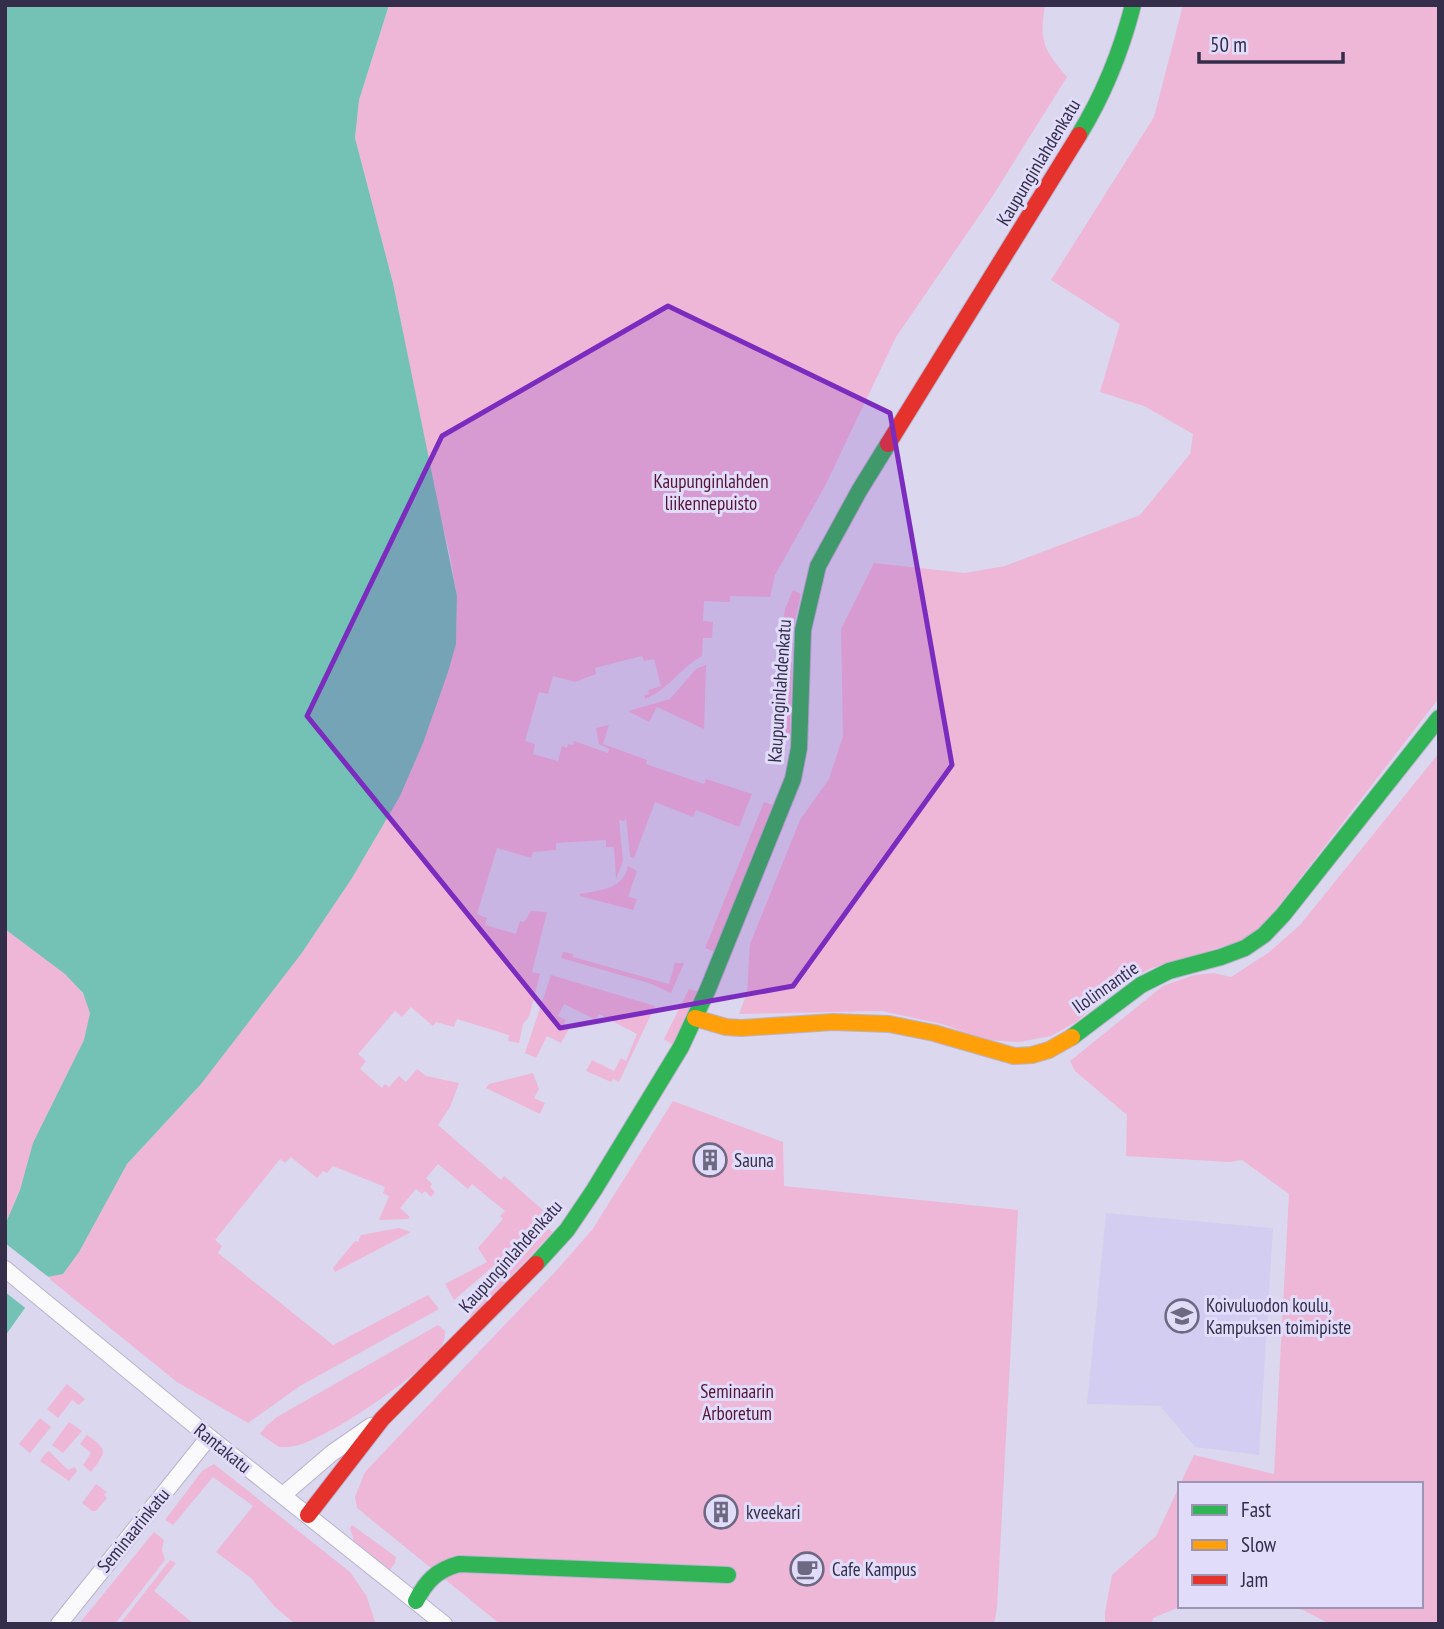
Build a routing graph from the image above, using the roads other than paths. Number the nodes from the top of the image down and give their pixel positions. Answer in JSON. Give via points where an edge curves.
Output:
{"nodes":[{"id":1,"x":1133,"y":5,"type":"edge"},
{"id":2,"x":1439,"y":718,"type":"edge"},
{"id":3,"x":695,"y":1018,"type":"junction"},
{"id":4,"x":5,"y":1269,"type":"edge"},
{"id":5,"x":382,"y":1419,"type":"junction"},
{"id":6,"x":209,"y":1437,"type":"junction"},
{"id":7,"x":283,"y":1495,"type":"junction"},
{"id":8,"x":308,"y":1515,"type":"junction"},
{"id":9,"x":728,"y":1575,"type":"dead end"},
{"id":10,"x":416,"y":1601,"type":"junction"},
{"id":11,"x":59,"y":1624,"type":"edge"},
{"id":12,"x":444,"y":1624,"type":"edge"}],
"edges":[{"from":1,"to":3,"type":"street","name":"Kaupunginlahdenkatu","via":[[1110,81],[1094,110],[859,491],[818,566],[803,630],[799,748],[793,779]]},
{"from":2,"to":3,"type":"street","name":"Ilolinnantie","via":[[1283,915],[1256,941],[1140,984],[1045,1052],[1010,1057],[922,1029],[887,1024],[842,1021],[740,1028]]},
{"from":3,"to":5,"type":"street","name":"Kaupunginlahdenkatu","via":[[567,1230]]},
{"from":4,"to":6,"type":"street","name":"Rantakatu"},
{"from":5,"to":7,"type":"street","name":"Kaupunginlahdenkatu"},
{"from":5,"to":8,"type":"street","name":"Kaupunginlahdenkatu"},
{"from":6,"to":7,"type":"street","name":"Rantakatu"},
{"from":6,"to":11,"type":"street","name":"Seminaarinkatu"},
{"from":7,"to":8,"type":"street","name":"Rantakatu"},
{"from":8,"to":10,"type":"street","name":"Rantakatu"},
{"from":9,"to":10,"type":"street","via":[[458,1564],[430,1576]]},
{"from":10,"to":12,"type":"street","name":"Rantakatu"}]}
